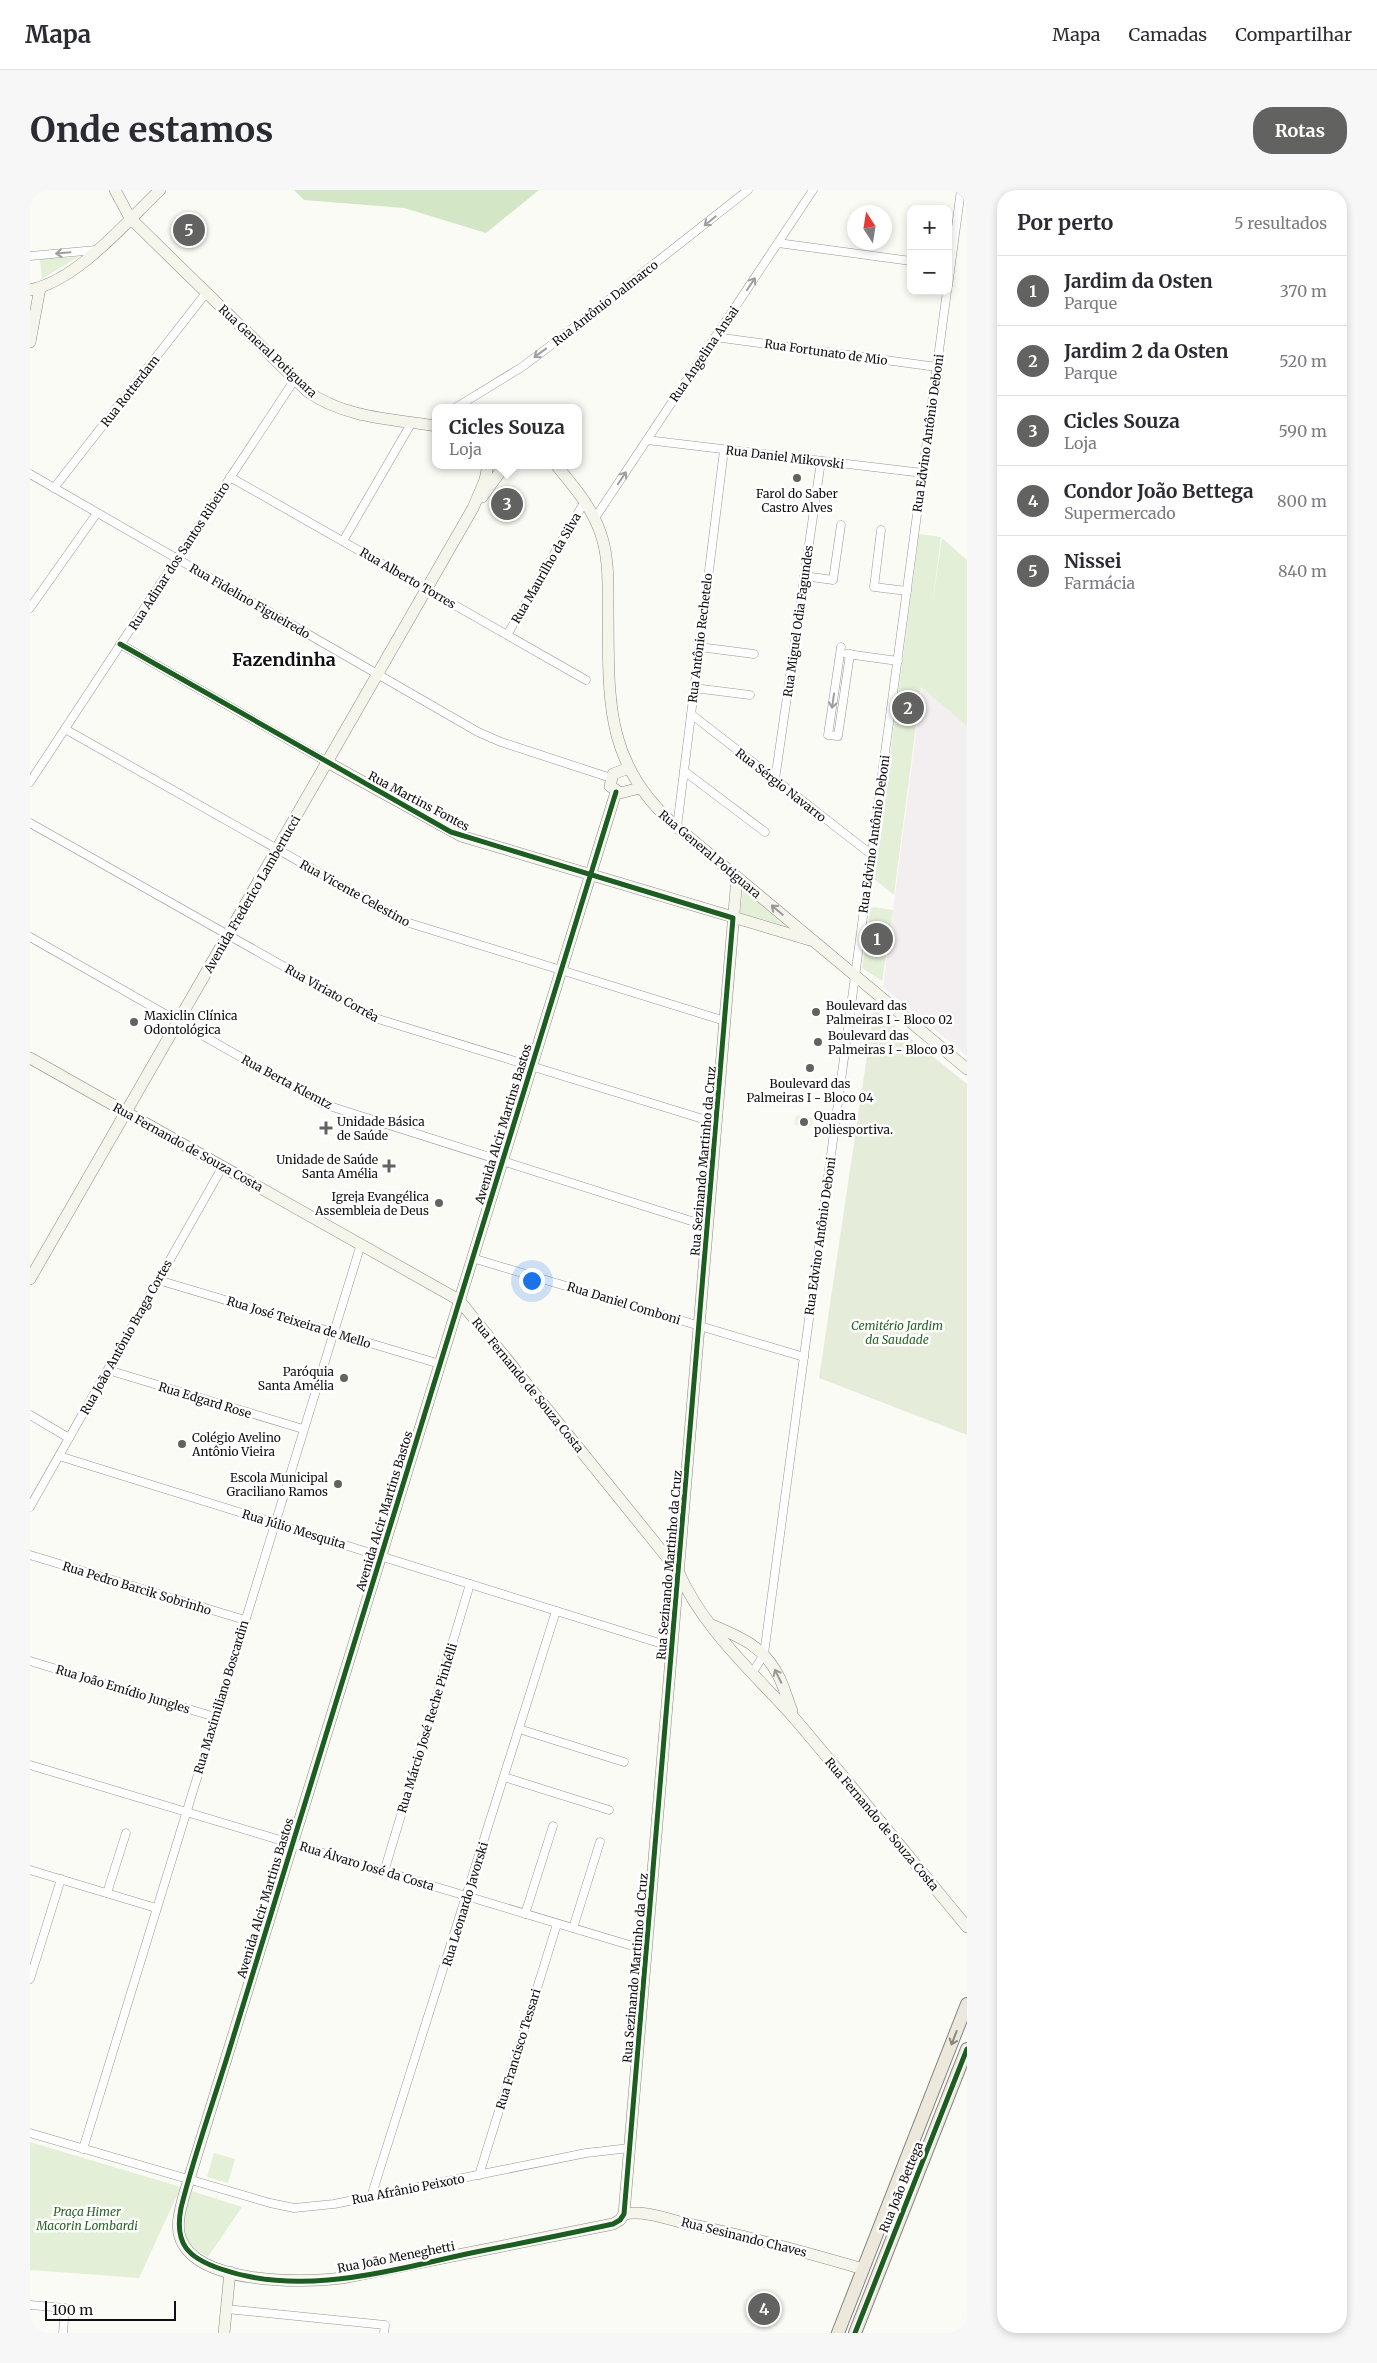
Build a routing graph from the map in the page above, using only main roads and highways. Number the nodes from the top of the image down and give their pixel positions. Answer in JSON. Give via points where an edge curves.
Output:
{"nodes":[{"id":1,"x":967,"y":2004,"type":"edge"},
{"id":2,"x":967,"y":2049,"type":"edge"},
{"id":3,"x":936,"y":2082,"type":"junction"},
{"id":4,"x":952,"y":2088,"type":"junction"},
{"id":5,"x":870,"y":2250,"type":"junction"},
{"id":6,"x":885,"y":2255,"type":"junction"},
{"id":7,"x":849,"y":2304,"type":"junction"},
{"id":8,"x":864,"y":2310,"type":"junction"},
{"id":9,"x":838,"y":2333,"type":"edge"},
{"id":10,"x":855,"y":2333,"type":"edge"}],
"edges":[{"from":1,"to":3,"type":"main road","name":"Rua João Bettega","one_way":true},
{"from":2,"to":4,"type":"main road","name":"Rua João Bettega"},
{"from":3,"to":4,"type":"main road"},
{"from":3,"to":5,"type":"main road","name":"Rua João Bettega"},
{"from":4,"to":6,"type":"main road","name":"Rua João Bettega"},
{"from":5,"to":6,"type":"main road"},
{"from":5,"to":7,"type":"main road","name":"Rua João Bettega"},
{"from":6,"to":8,"type":"main road","name":"Rua João Bettega"},
{"from":7,"to":8,"type":"main road"},
{"from":7,"to":9,"type":"main road","name":"Rua João Bettega"},
{"from":8,"to":10,"type":"main road","name":"Rua João Bettega"}]}
